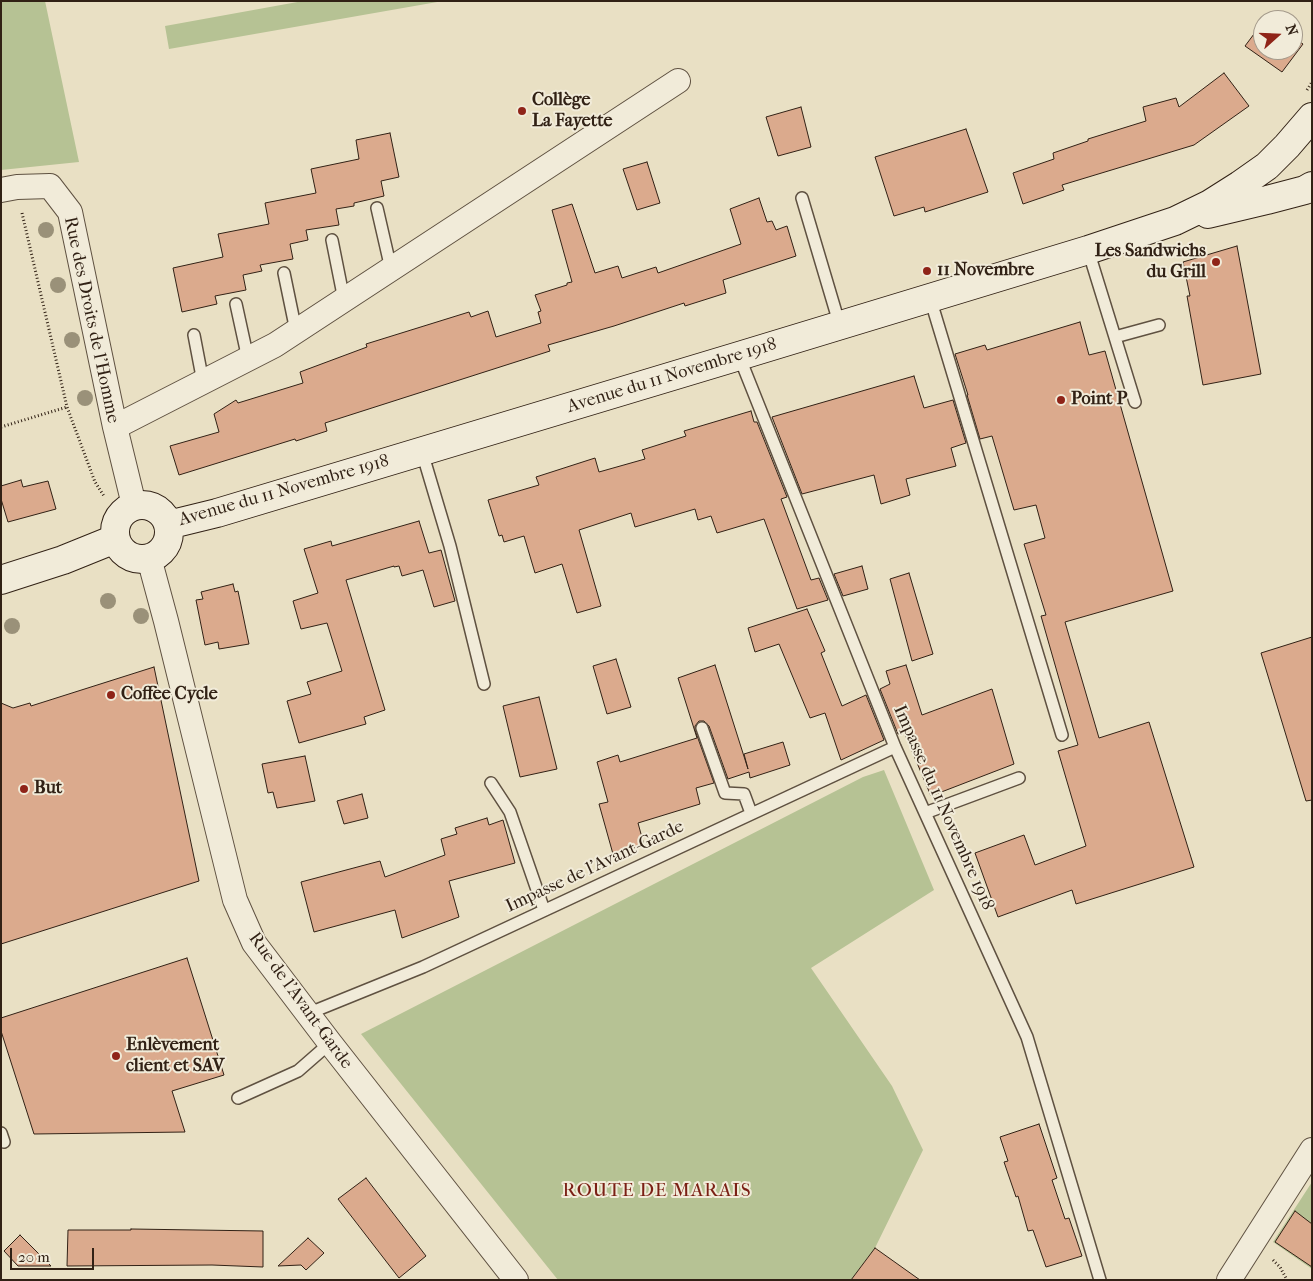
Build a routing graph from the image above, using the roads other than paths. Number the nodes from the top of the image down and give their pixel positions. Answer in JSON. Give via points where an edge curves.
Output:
{"nodes":[{"id":1,"x":678,"y":81,"type":"dead end"},
{"id":2,"x":1312,"y":117,"type":"edge"},
{"id":3,"x":1312,"y":186,"type":"edge"},
{"id":4,"x":9,"y":189,"type":"edge"},
{"id":5,"x":802,"y":198,"type":"dead end"},
{"id":6,"x":377,"y":208,"type":"dead end"},
{"id":7,"x":1175,"y":221,"type":"junction"},
{"id":8,"x":332,"y":240,"type":"dead end"},
{"id":9,"x":1088,"y":250,"type":"junction"},
{"id":10,"x":391,"y":270,"type":"junction"},
{"id":11,"x":284,"y":273,"type":"dead end"},
{"id":12,"x":930,"y":298,"type":"junction"},
{"id":13,"x":344,"y":300,"type":"junction"},
{"id":14,"x":236,"y":304,"type":"dead end"},
{"id":15,"x":1159,"y":325,"type":"dead end"},
{"id":16,"x":840,"y":326,"type":"junction"},
{"id":17,"x":296,"y":331,"type":"junction"},
{"id":18,"x":194,"y":335,"type":"dead end"},
{"id":19,"x":1115,"y":337,"type":"junction"},
{"id":20,"x":739,"y":356,"type":"junction"},
{"id":21,"x":248,"y":359,"type":"junction"},
{"id":22,"x":203,"y":382,"type":"junction"},
{"id":23,"x":1135,"y":402,"type":"dead end"},
{"id":24,"x":115,"y":427,"type":"junction"},
{"id":25,"x":422,"y":451,"type":"junction"},
{"id":26,"x":122,"y":521,"type":"junction"},
{"id":27,"x":168,"y":525,"type":"junction"},
{"id":28,"x":149,"y":558,"type":"junction"},
{"id":29,"x":1,"y":580,"type":"edge"},
{"id":30,"x":484,"y":684,"type":"dead end"},
{"id":31,"x":702,"y":728,"type":"dead end"},
{"id":32,"x":1062,"y":735,"type":"dead end"},
{"id":33,"x":894,"y":746,"type":"junction"},
{"id":34,"x":1019,"y":778,"type":"dead end"},
{"id":35,"x":490,"y":783,"type":"dead end"},
{"id":36,"x":751,"y":813,"type":"junction"},
{"id":37,"x":925,"y":813,"type":"junction"},
{"id":38,"x":544,"y":910,"type":"junction"},
{"id":39,"x":307,"y":1014,"type":"junction"},
{"id":40,"x":330,"y":1043,"type":"junction"},
{"id":41,"x":238,"y":1098,"type":"dead end"},
{"id":42,"x":1312,"y":1150,"type":"edge"},
{"id":43,"x":516,"y":1280,"type":"edge"},
{"id":44,"x":1100,"y":1280,"type":"edge"},
{"id":45,"x":1229,"y":1280,"type":"edge"}],
"edges":[{"from":1,"to":10,"type":"street"},
{"from":2,"to":7,"type":"main road","name":"Avenue du 11 Novembre 1918","via":[[1267,166],[1210,204]]},
{"from":3,"to":7,"type":"main road","name":"Avenue du 11 Novembre 1918"},
{"from":4,"to":24,"type":"street","name":"Rue des Droits de l'Homme","via":[[50,186],[70,212]]},
{"from":5,"to":16,"type":"lane"},
{"from":6,"to":10,"type":"lane"},
{"from":7,"to":9,"type":"main road","name":"Avenue du 11 Novembre 1918"},
{"from":8,"to":13,"type":"lane"},
{"from":9,"to":12,"type":"main road","name":"Avenue du 11 Novembre 1918"},
{"from":9,"to":19,"type":"lane"},
{"from":10,"to":13,"type":"street"},
{"from":11,"to":17,"type":"lane"},
{"from":12,"to":16,"type":"main road","name":"Avenue du 11 Novembre 1918"},
{"from":12,"to":32,"type":"lane"},
{"from":13,"to":17,"type":"street"},
{"from":14,"to":21,"type":"lane"},
{"from":15,"to":19,"type":"lane"},
{"from":16,"to":20,"type":"main road","name":"Avenue du 11 Novembre 1918"},
{"from":17,"to":21,"type":"street"},
{"from":18,"to":22,"type":"lane"},
{"from":19,"to":23,"type":"lane"},
{"from":20,"to":25,"type":"main road","name":"Avenue du 11 Novembre 1918"},
{"from":20,"to":33,"type":"lane","name":"Impasse du 11 Novembre 1918"},
{"from":21,"to":22,"type":"street"},
{"from":22,"to":24,"type":"street"},
{"from":24,"to":26,"type":"street","name":"Rue des Droits de l'Homme"},
{"from":25,"to":27,"type":"main road","name":"Avenue du 11 Novembre 1918"},
{"from":25,"to":30,"type":"lane","via":[[450,546]]},
{"from":26,"to":27,"type":"main road","name":"Avenue du 11 Novembre 1918","via":[[143,504],[159,510]]},
{"from":26,"to":28,"type":"main road","via":[[119,547],[132,557]]},
{"from":26,"to":29,"type":"main road","via":[[63,560]]},
{"from":27,"to":28,"type":"main road","name":"Avenue du 11 Novembre 1918","via":[[168,542],[157,555]]},
{"from":28,"to":39,"type":"street","name":"Rue de l'Avant-Garde","via":[[235,900],[254,943]]},
{"from":31,"to":36,"type":"lane","via":[[724,793],[744,794]]},
{"from":33,"to":36,"type":"lane","name":"Impasse de l'Avant-Garde"},
{"from":33,"to":37,"type":"lane","name":"Impasse du 11 Novembre 1918"},
{"from":34,"to":37,"type":"lane"},
{"from":35,"to":38,"type":"lane","via":[[510,812]]},
{"from":36,"to":38,"type":"lane","name":"Impasse de l'Avant-Garde"},
{"from":37,"to":44,"type":"lane","name":"Impasse du 11 Novembre 1918","via":[[1027,1037]]},
{"from":38,"to":39,"type":"lane","name":"Impasse de l'Avant-Garde","via":[[423,968]]},
{"from":39,"to":40,"type":"street","name":"Rue de l'Avant-Garde"},
{"from":40,"to":41,"type":"lane","via":[[298,1071]]},
{"from":40,"to":43,"type":"street","name":"Rue de l'Avant-Garde"},
{"from":42,"to":45,"type":"street"}]}
